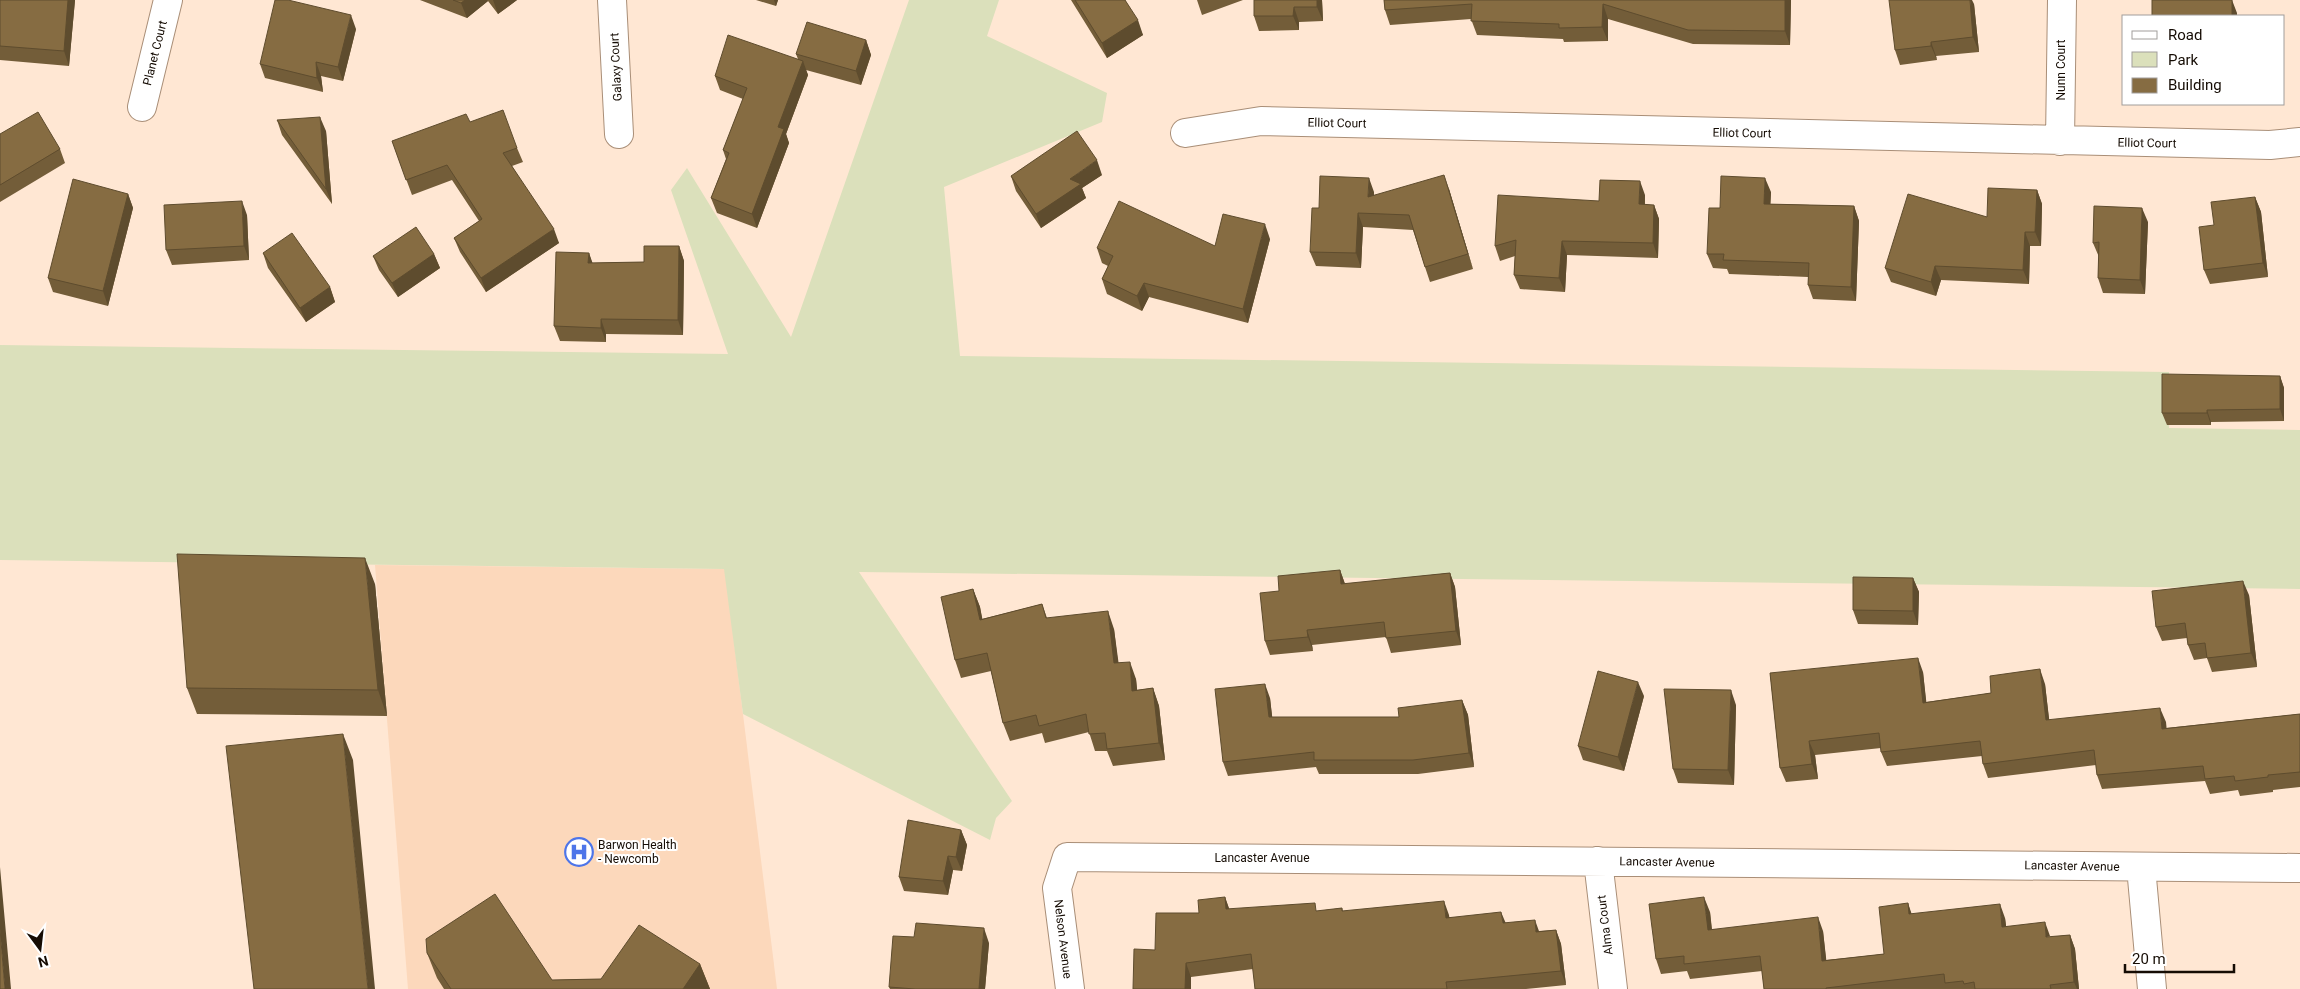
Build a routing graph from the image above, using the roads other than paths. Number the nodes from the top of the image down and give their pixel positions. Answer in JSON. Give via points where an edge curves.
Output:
{"nodes":[{"id":1,"x":168,"y":0,"type":"edge"},
{"id":2,"x":612,"y":0,"type":"edge"},
{"id":3,"x":2062,"y":0,"type":"edge"},
{"id":4,"x":142,"y":107,"type":"dead end"},
{"id":5,"x":1185,"y":133,"type":"dead end"},
{"id":6,"x":619,"y":134,"type":"dead end"},
{"id":7,"x":2060,"y":141,"type":"junction"},
{"id":8,"x":2300,"y":142,"type":"edge"},
{"id":9,"x":1598,"y":861,"type":"junction"},
{"id":10,"x":2140,"y":867,"type":"junction"},
{"id":11,"x":2300,"y":868,"type":"edge"},
{"id":12,"x":1057,"y":888,"type":"joint"},
{"id":13,"x":1070,"y":989,"type":"edge"},
{"id":14,"x":1613,"y":989,"type":"edge"},
{"id":15,"x":2152,"y":989,"type":"edge"}],
"edges":[{"from":1,"to":4,"type":"street","name":"Planet Court"},
{"from":2,"to":6,"type":"street","name":"Galaxy Court"},
{"from":3,"to":7,"type":"street","name":"Nunn Court"},
{"from":5,"to":7,"type":"street","name":"Elliot Court","via":[[1261,121]]},
{"from":7,"to":8,"type":"street","name":"Elliot Court","via":[[2270,146]]},
{"from":9,"to":10,"type":"street","name":"Lancaster Avenue"},
{"from":9,"to":12,"type":"street","name":"Lancaster Avenue","via":[[1067,857]]},
{"from":9,"to":14,"type":"street","name":"Alma Court"},
{"from":10,"to":11,"type":"street","name":"Lancaster Avenue"},
{"from":10,"to":15,"type":"street"},
{"from":12,"to":13,"type":"street","name":"Nelson Avenue"}]}
